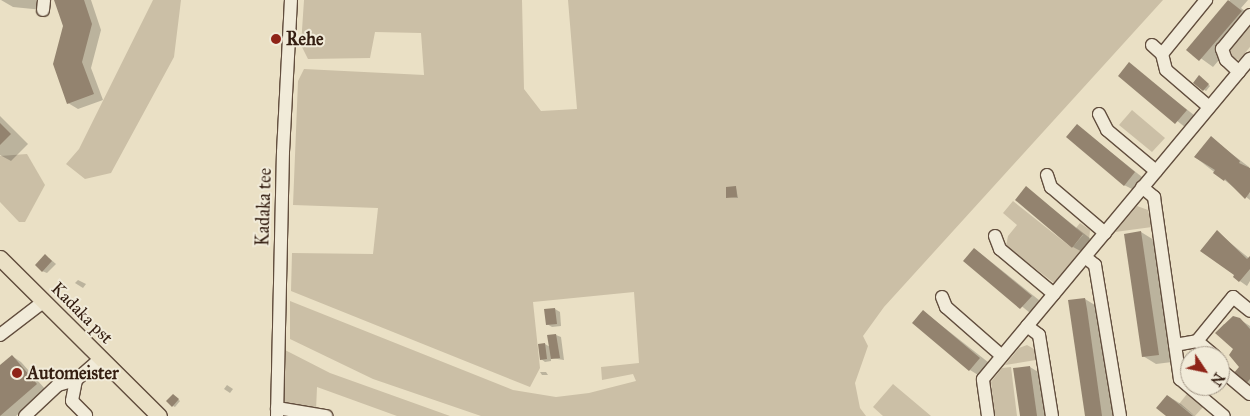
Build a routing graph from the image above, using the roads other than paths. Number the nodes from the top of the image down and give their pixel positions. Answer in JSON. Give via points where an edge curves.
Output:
{"nodes":[{"id":1,"x":291,"y":0,"type":"edge"},
{"id":2,"x":1206,"y":0,"type":"edge"},
{"id":3,"x":1250,"y":15,"type":"edge"},
{"id":4,"x":1152,"y":45,"type":"dead end"},
{"id":5,"x":1162,"y":54,"type":"junction"},
{"id":6,"x":1246,"y":64,"type":"edge"},
{"id":7,"x":1209,"y":107,"type":"junction"},
{"id":8,"x":1099,"y":114,"type":"dead end"},
{"id":9,"x":1156,"y":172,"type":"junction"},
{"id":10,"x":1047,"y":175,"type":"dead end"},
{"id":11,"x":1142,"y":187,"type":"junction"},
{"id":12,"x":1105,"y":233,"type":"junction"},
{"id":13,"x":995,"y":236,"type":"dead end"},
{"id":14,"x":1085,"y":257,"type":"junction"},
{"id":15,"x":0,"y":258,"type":"edge"},
{"id":16,"x":1054,"y":294,"type":"junction"},
{"id":17,"x":942,"y":297,"type":"dead end"},
{"id":18,"x":43,"y":302,"type":"junction"},
{"id":19,"x":1250,"y":311,"type":"edge"},
{"id":20,"x":1028,"y":326,"type":"junction"},
{"id":21,"x":0,"y":335,"type":"edge"},
{"id":22,"x":1197,"y":340,"type":"junction"},
{"id":23,"x":1175,"y":344,"type":"junction"},
{"id":24,"x":1204,"y":346,"type":"edge"},
{"id":25,"x":1002,"y":356,"type":"junction"},
{"id":26,"x":100,"y":358,"type":"junction"},
{"id":27,"x":1230,"y":377,"type":"edge"},
{"id":28,"x":76,"y":380,"type":"junction"},
{"id":29,"x":1249,"y":392,"type":"edge"},
{"id":30,"x":277,"y":412,"type":"edge"},
{"id":31,"x":86,"y":415,"type":"edge"},
{"id":32,"x":25,"y":416,"type":"edge"},
{"id":33,"x":158,"y":416,"type":"edge"},
{"id":34,"x":326,"y":416,"type":"edge"},
{"id":35,"x":988,"y":416,"type":"edge"},
{"id":36,"x":1052,"y":416,"type":"edge"},
{"id":37,"x":1120,"y":416,"type":"edge"},
{"id":38,"x":1224,"y":416,"type":"edge"}],
"edges":[{"from":1,"to":30,"type":"street","name":"Kadaka tee","via":[[283,142]]},
{"from":2,"to":5,"type":"street"},
{"from":3,"to":6,"type":"street","via":[[1222,49],[1226,60]]},
{"from":4,"to":5,"type":"street"},
{"from":5,"to":7,"type":"street","via":[[1166,70]]},
{"from":6,"to":7,"type":"street"},
{"from":7,"to":9,"type":"street"},
{"from":8,"to":9,"type":"street","via":[[1107,130]]},
{"from":9,"to":11,"type":"street"},
{"from":10,"to":12,"type":"street","via":[[1051,186]]},
{"from":11,"to":12,"type":"street"},
{"from":11,"to":23,"type":"street","via":[[1154,197]]},
{"from":12,"to":14,"type":"street"},
{"from":13,"to":16,"type":"street","via":[[1000,249]]},
{"from":14,"to":16,"type":"street"},
{"from":14,"to":37,"type":"street","via":[[1095,266]]},
{"from":15,"to":18,"type":"main road","name":"Kadaka pst"},
{"from":16,"to":20,"type":"street"},
{"from":17,"to":25,"type":"street","via":[[946,307]]},
{"from":18,"to":21,"type":"street"},
{"from":18,"to":26,"type":"main road","name":"Kadaka pst"},
{"from":19,"to":22,"type":"street","via":[[1233,297]]},
{"from":20,"to":25,"type":"street"},
{"from":20,"to":36,"type":"street","via":[[1039,336]]},
{"from":22,"to":23,"type":"street"},
{"from":22,"to":24,"type":"street"},
{"from":23,"to":38,"type":"street","via":[[1180,379]]},
{"from":25,"to":35,"type":"street","via":[[983,379]]},
{"from":26,"to":28,"type":"street"},
{"from":26,"to":33,"type":"main road","name":"Kadaka pst"},
{"from":27,"to":29,"type":"street"},
{"from":28,"to":31,"type":"street","via":[[72,401]]},
{"from":28,"to":32,"type":"street","via":[[58,385]]},
{"from":30,"to":34,"type":"street"}]}
